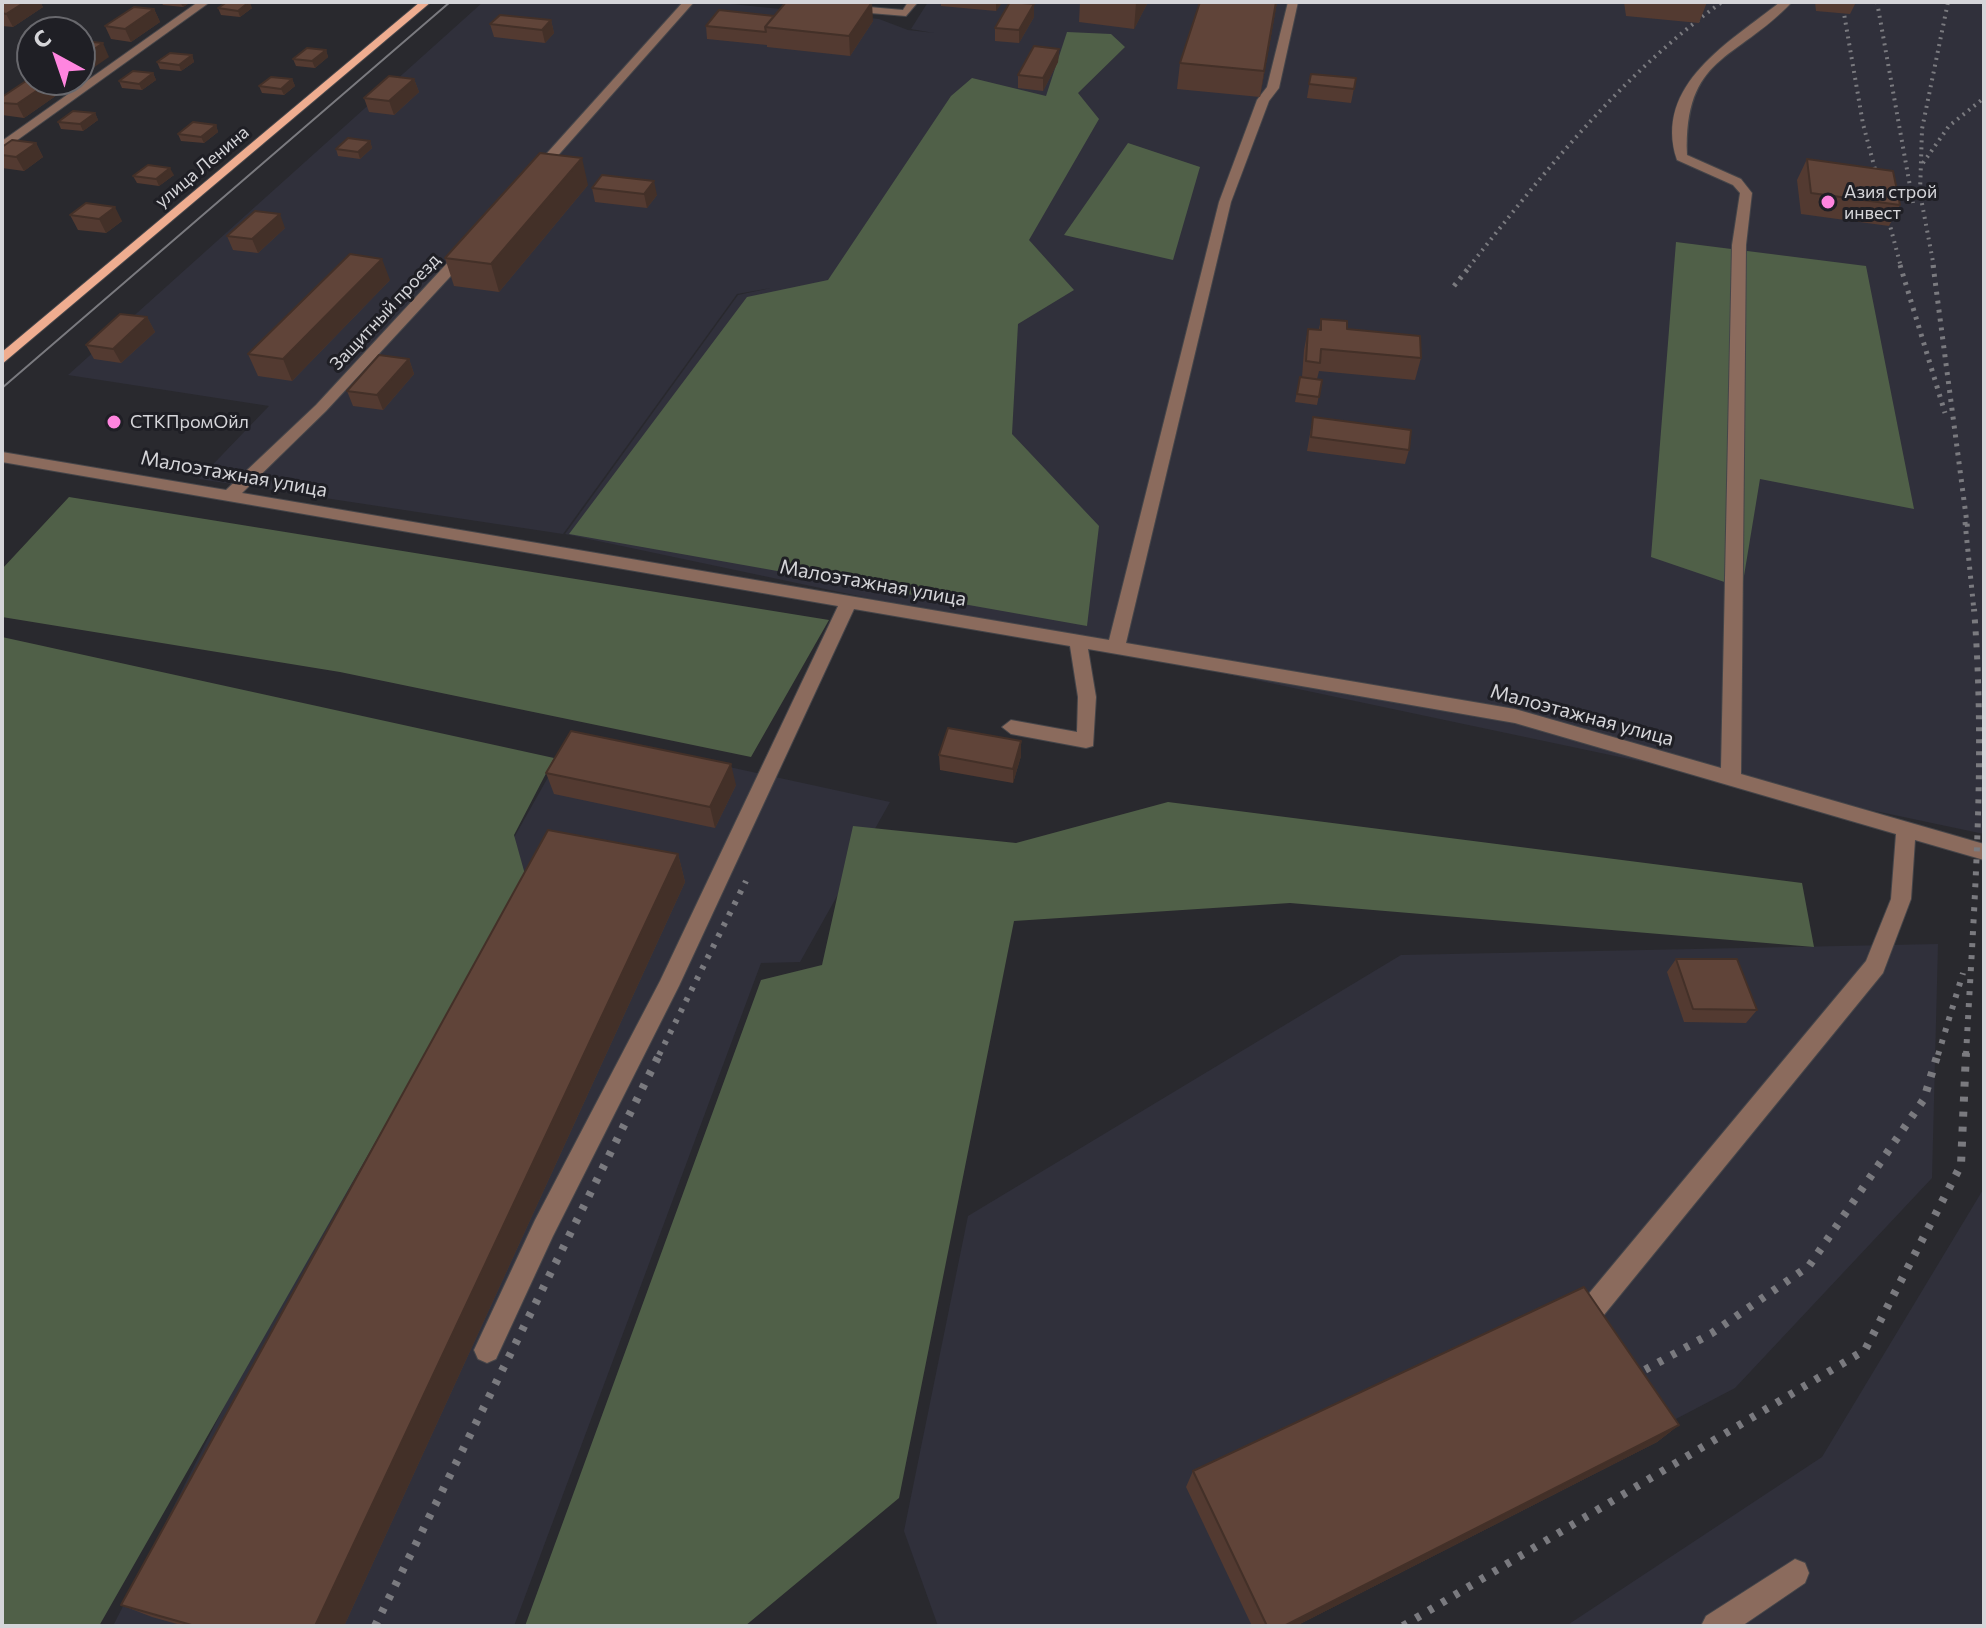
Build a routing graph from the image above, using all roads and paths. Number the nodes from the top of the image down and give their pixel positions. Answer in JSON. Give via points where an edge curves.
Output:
{"nodes":[{"id":1,"x":205,"y":2,"type":"edge"},
{"id":2,"x":426,"y":2,"type":"edge"},
{"id":3,"x":689,"y":2,"type":"edge"},
{"id":4,"x":913,"y":2,"type":"edge"},
{"id":5,"x":1293,"y":2,"type":"edge"},
{"id":6,"x":1787,"y":2,"type":"edge"},
{"id":7,"x":827,"y":6,"type":"edge"},
{"id":8,"x":2,"y":147,"type":"edge"},
{"id":9,"x":521,"y":189,"type":"edge"},
{"id":10,"x":480,"y":236,"type":"edge"},
{"id":11,"x":2,"y":360,"type":"edge"},
{"id":12,"x":2,"y":457,"type":"edge"},
{"id":13,"x":229,"y":496,"type":"junction"},
{"id":14,"x":849,"y":601,"type":"junction"},
{"id":15,"x":1078,"y":641,"type":"junction"},
{"id":16,"x":1116,"y":647,"type":"junction"},
{"id":17,"x":1011,"y":727,"type":"dead end"},
{"id":18,"x":1731,"y":777,"type":"junction"},
{"id":19,"x":1906,"y":829,"type":"junction"},
{"id":20,"x":1984,"y":852,"type":"edge"},
{"id":21,"x":1590,"y":1312,"type":"edge"},
{"id":22,"x":487,"y":1350,"type":"dead end"},
{"id":23,"x":1795,"y":1573,"type":"dead end"},
{"id":24,"x":1716,"y":1626,"type":"edge"}],
"edges":[{"from":1,"to":8,"type":"street"},
{"from":2,"to":11,"type":"main road","name":"улица Ленина"},
{"from":3,"to":9,"type":"street"},
{"from":4,"to":7,"type":"street","via":[[906,13]]},
{"from":5,"to":16,"type":"street","via":[[1273,88],[1263,100],[1225,202]]},
{"from":6,"to":18,"type":"street","via":[[1733,40],[1705,68],[1682,104],[1678,125],[1681,157],[1737,182],[1746,193],[1739,245]]},
{"from":10,"to":13,"type":"street","name":"Защитный проезд","via":[[321,408]]},
{"from":12,"to":13,"type":"street","name":"Малоэтажная улица"},
{"from":13,"to":14,"type":"street","name":"Малоэтажная улица"},
{"from":14,"to":15,"type":"street","name":"Малоэтажная улица"},
{"from":14,"to":22,"type":"street","via":[[668,986]]},
{"from":15,"to":16,"type":"street","name":"Малоэтажная улица"},
{"from":15,"to":17,"type":"street","via":[[1086,741]]},
{"from":16,"to":18,"type":"street","name":"Малоэтажная улица","via":[[1515,716]]},
{"from":18,"to":19,"type":"street","name":"Малоэтажная улица"},
{"from":19,"to":20,"type":"street","name":"Малоэтажная улица"},
{"from":19,"to":21,"type":"street","via":[[1901,899],[1875,966]]},
{"from":23,"to":24,"type":"street"}]}
